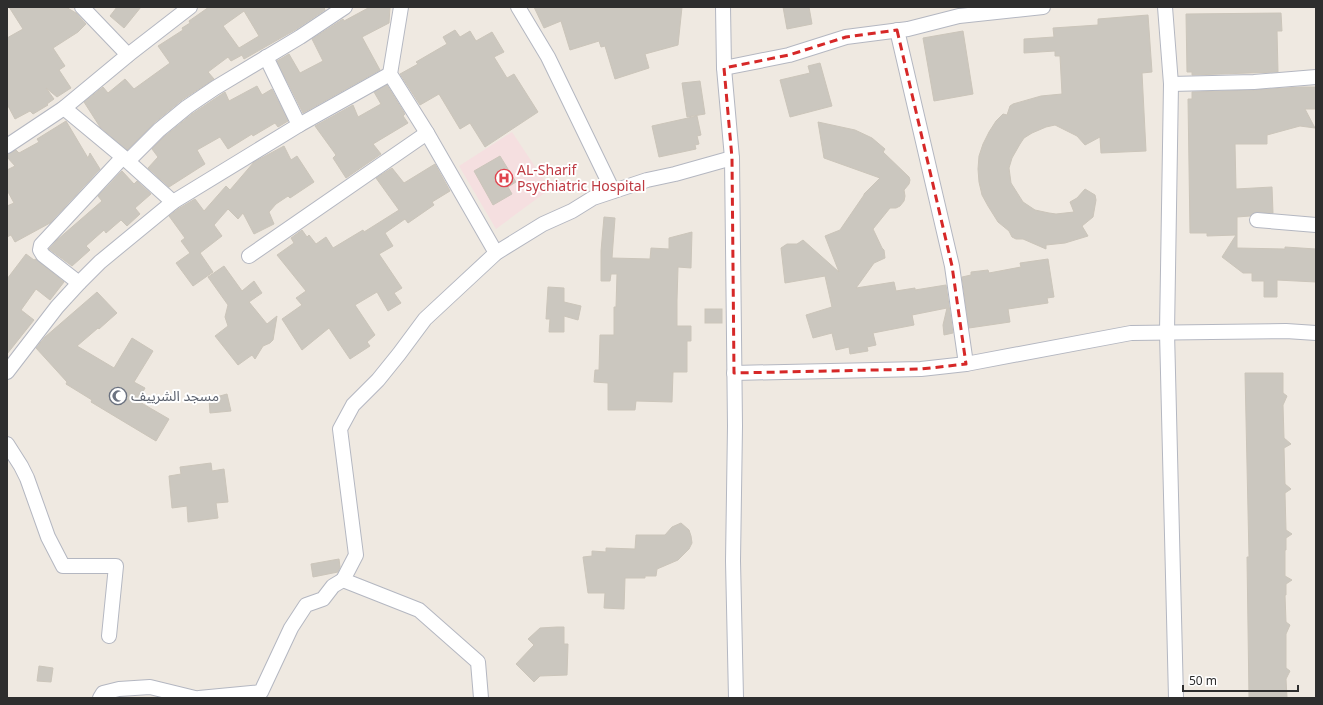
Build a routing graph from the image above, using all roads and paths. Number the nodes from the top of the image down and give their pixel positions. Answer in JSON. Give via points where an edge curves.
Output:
{"nodes":[{"id":1,"x":82,"y":7,"type":"edge"},
{"id":2,"x":190,"y":7,"type":"edge"},
{"id":3,"x":345,"y":7,"type":"edge"},
{"id":4,"x":401,"y":7,"type":"edge"},
{"id":5,"x":518,"y":7,"type":"edge"},
{"id":6,"x":723,"y":7,"type":"edge"},
{"id":7,"x":1043,"y":7,"type":"edge"},
{"id":8,"x":1165,"y":7,"type":"edge"},
{"id":9,"x":959,"y":12,"type":"edge"},
{"id":10,"x":897,"y":30,"type":"junction"},
{"id":11,"x":128,"y":55,"type":"junction"},
{"id":12,"x":266,"y":57,"type":"junction"},
{"id":13,"x":724,"y":68,"type":"junction"},
{"id":14,"x":390,"y":74,"type":"junction"},
{"id":15,"x":1316,"y":77,"type":"edge"},
{"id":16,"x":1171,"y":84,"type":"junction"},
{"id":17,"x":64,"y":108,"type":"junction"},
{"id":18,"x":298,"y":125,"type":"junction"},
{"id":19,"x":427,"y":133,"type":"junction"},
{"id":20,"x":7,"y":146,"type":"edge"},
{"id":21,"x":732,"y":158,"type":"junction"},
{"id":22,"x":126,"y":159,"type":"junction"},
{"id":23,"x":613,"y":191,"type":"junction"},
{"id":24,"x":173,"y":202,"type":"junction"},
{"id":25,"x":1257,"y":220,"type":"dead end"},
{"id":26,"x":1316,"y":225,"type":"edge"},
{"id":27,"x":496,"y":253,"type":"junction"},
{"id":28,"x":249,"y":256,"type":"dead end"},
{"id":29,"x":79,"y":283,"type":"junction"},
{"id":30,"x":1168,"y":332,"type":"junction"},
{"id":31,"x":1316,"y":333,"type":"edge"},
{"id":32,"x":966,"y":364,"type":"junction"},
{"id":33,"x":7,"y":372,"type":"edge"},
{"id":34,"x":734,"y":373,"type":"junction"},
{"id":35,"x":7,"y":444,"type":"edge"},
{"id":36,"x":343,"y":580,"type":"junction"},
{"id":37,"x":109,"y":636,"type":"dead end"},
{"id":38,"x":100,"y":698,"type":"edge"},
{"id":39,"x":195,"y":698,"type":"edge"},
{"id":40,"x":199,"y":698,"type":"edge"},
{"id":41,"x":481,"y":698,"type":"edge"},
{"id":42,"x":736,"y":698,"type":"edge"},
{"id":43,"x":1176,"y":698,"type":"edge"}],
"edges":[{"from":1,"to":11,"type":"street"},
{"from":2,"to":11,"type":"street"},
{"from":3,"to":12,"type":"street"},
{"from":4,"to":14,"type":"street"},
{"from":5,"to":23,"type":"street","via":[[548,58]]},
{"from":6,"to":13,"type":"street"},
{"from":7,"to":9,"type":"street"},
{"from":8,"to":16,"type":"street"},
{"from":9,"to":10,"type":"street","via":[[908,29]]},
{"from":10,"to":13,"type":"street","via":[[846,37],[789,55]]},
{"from":10,"to":32,"type":"street","via":[[952,266]]},
{"from":11,"to":17,"type":"street"},
{"from":12,"to":18,"type":"street"},
{"from":12,"to":22,"type":"street","via":[[187,107]]},
{"from":13,"to":21,"type":"street"},
{"from":14,"to":18,"type":"street"},
{"from":14,"to":19,"type":"street"},
{"from":15,"to":16,"type":"street","via":[[1254,82]]},
{"from":16,"to":30,"type":"street"},
{"from":17,"to":20,"type":"street"},
{"from":17,"to":22,"type":"street"},
{"from":18,"to":24,"type":"street"},
{"from":19,"to":27,"type":"street"},
{"from":19,"to":28,"type":"street"},
{"from":21,"to":23,"type":"street"},
{"from":21,"to":34,"type":"street"},
{"from":22,"to":24,"type":"street"},
{"from":22,"to":29,"type":"street","via":[[41,245],[43,255]]},
{"from":23,"to":27,"type":"street","via":[[593,198],[572,211],[542,224]]},
{"from":24,"to":29,"type":"street","via":[[106,257]]},
{"from":25,"to":26,"type":"street"},
{"from":27,"to":36,"type":"street","via":[[425,319],[378,380],[353,405],[340,429],[356,555]]},
{"from":29,"to":33,"type":"street","via":[[57,307]]},
{"from":30,"to":31,"type":"street"},
{"from":30,"to":32,"type":"street","via":[[1131,333]]},
{"from":30,"to":43,"type":"street"},
{"from":32,"to":34,"type":"street","via":[[921,369]]},
{"from":34,"to":42,"type":"street","via":[[733,561]]},
{"from":35,"to":37,"type":"street","via":[[27,478],[48,537],[63,566],[116,566]]},
{"from":36,"to":40,"type":"street","via":[[333,586],[323,599],[306,605],[291,628],[261,692]]},
{"from":36,"to":41,"type":"street","via":[[420,610],[478,662]]},
{"from":38,"to":39,"type":"street","via":[[103,692],[150,687]]}]}
